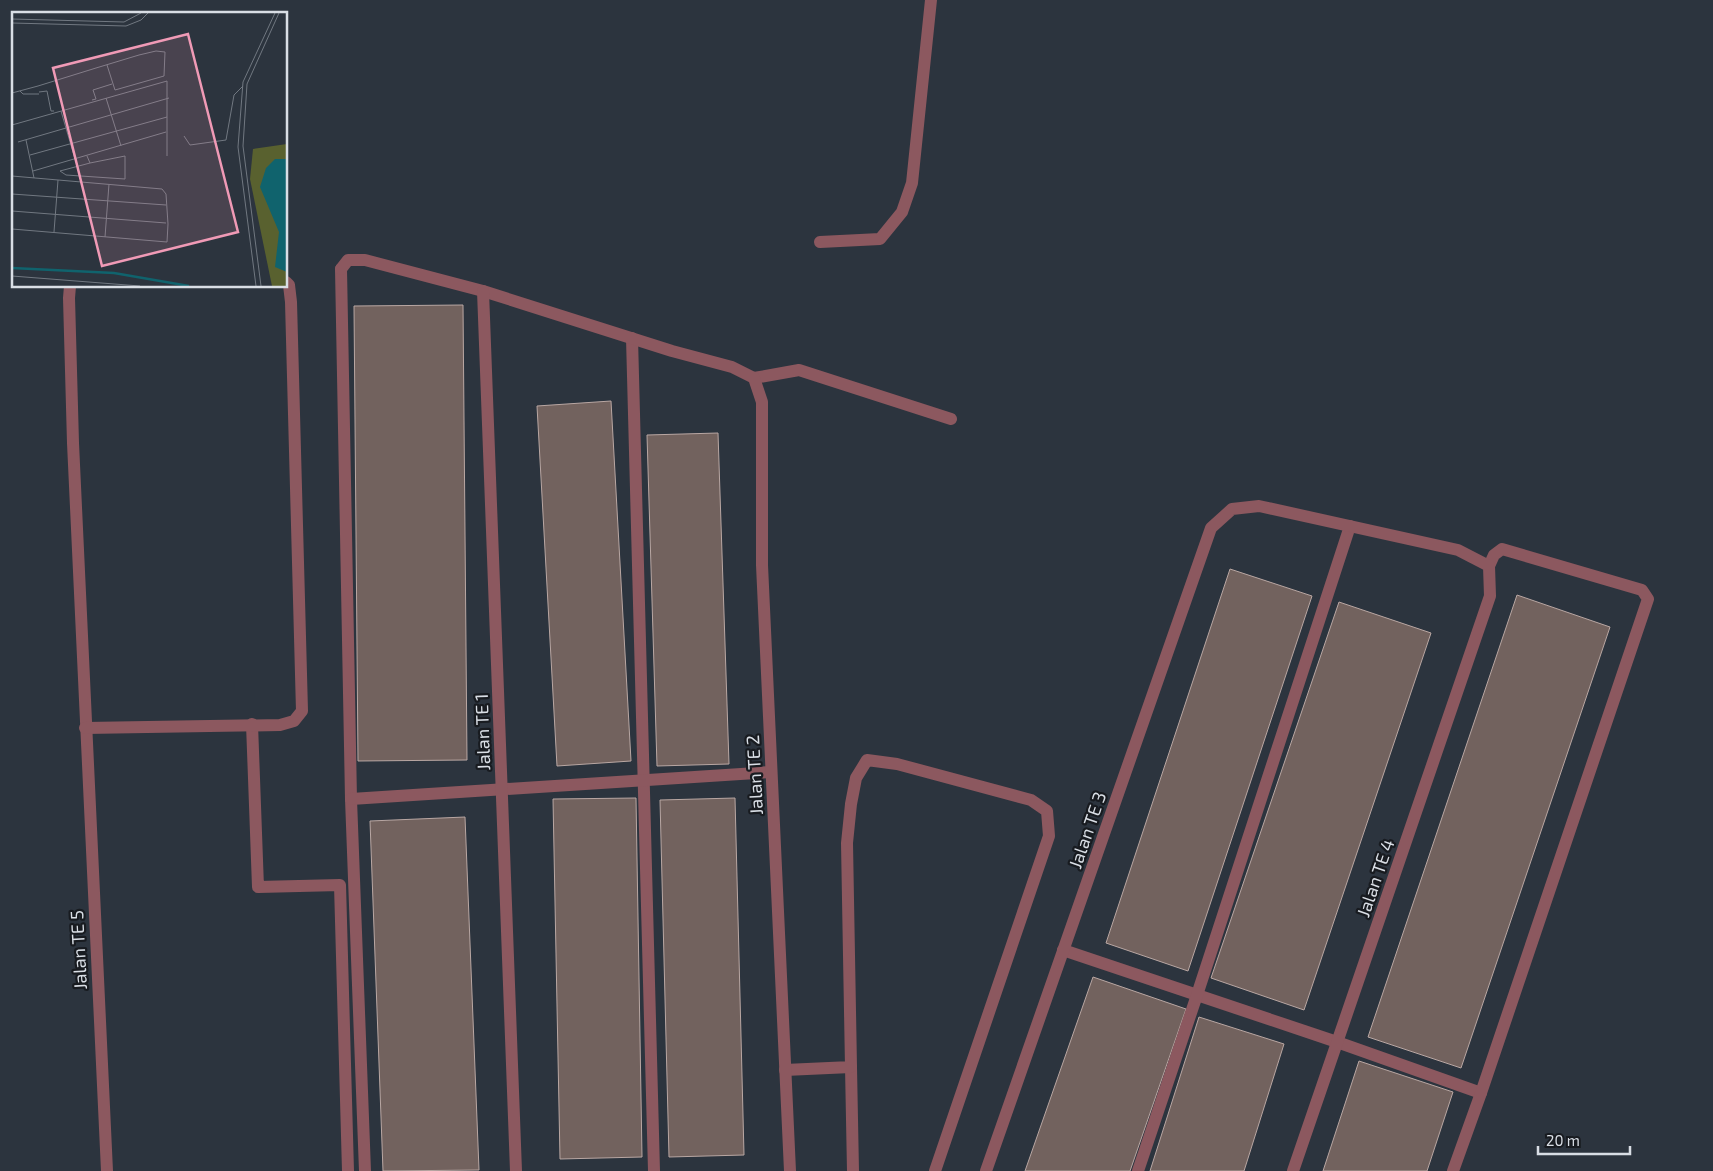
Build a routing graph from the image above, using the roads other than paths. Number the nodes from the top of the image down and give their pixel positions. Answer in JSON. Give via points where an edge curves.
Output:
{"nodes":[{"id":1,"x":931,"y":0,"type":"edge"},
{"id":2,"x":820,"y":242,"type":"dead end"},
{"id":3,"x":288,"y":283,"type":"edge"},
{"id":4,"x":70,"y":288,"type":"edge"},
{"id":5,"x":483,"y":291,"type":"junction"},
{"id":6,"x":632,"y":338,"type":"junction"},
{"id":7,"x":754,"y":378,"type":"junction"},
{"id":8,"x":951,"y":419,"type":"dead end"},
{"id":9,"x":1350,"y":526,"type":"junction"},
{"id":10,"x":1488,"y":566,"type":"junction"},
{"id":11,"x":252,"y":724,"type":"junction"},
{"id":12,"x":86,"y":728,"type":"junction"},
{"id":13,"x":771,"y":772,"type":"junction"},
{"id":14,"x":644,"y":780,"type":"junction"},
{"id":15,"x":502,"y":789,"type":"junction"},
{"id":16,"x":352,"y":799,"type":"junction"},
{"id":17,"x":1063,"y":950,"type":"junction"},
{"id":18,"x":1198,"y":995,"type":"junction"},
{"id":19,"x":1337,"y":1042,"type":"junction"},
{"id":20,"x":851,"y":1067,"type":"junction"},
{"id":21,"x":785,"y":1070,"type":"junction"},
{"id":22,"x":1481,"y":1093,"type":"junction"},
{"id":23,"x":107,"y":1171,"type":"edge"},
{"id":24,"x":348,"y":1171,"type":"edge"},
{"id":25,"x":364,"y":1171,"type":"edge"},
{"id":26,"x":516,"y":1171,"type":"edge"},
{"id":27,"x":654,"y":1171,"type":"edge"},
{"id":28,"x":790,"y":1171,"type":"edge"},
{"id":29,"x":853,"y":1171,"type":"edge"},
{"id":30,"x":935,"y":1171,"type":"edge"},
{"id":31,"x":986,"y":1171,"type":"edge"},
{"id":32,"x":1138,"y":1171,"type":"edge"},
{"id":33,"x":1293,"y":1171,"type":"edge"},
{"id":34,"x":1453,"y":1171,"type":"edge"}],
"edges":[{"from":1,"to":2,"type":"street","via":[[912,183],[902,212],[880,239]]},
{"from":3,"to":11,"type":"street","via":[[302,711],[294,721],[280,725]]},
{"from":4,"to":12,"type":"street","name":"Jalan TE 5","via":[[73,443]]},
{"from":5,"to":6,"type":"street"},
{"from":5,"to":15,"type":"street","name":"Jalan TE 1"},
{"from":5,"to":16,"type":"street","via":[[365,260],[348,260],[341,269]]},
{"from":6,"to":7,"type":"street","via":[[732,368]]},
{"from":6,"to":14,"type":"street"},
{"from":7,"to":8,"type":"street","via":[[799,370]]},
{"from":7,"to":13,"type":"street","name":"Jalan TE 2","via":[[762,402],[762,566]]},
{"from":9,"to":10,"type":"street","via":[[1458,550]]},
{"from":9,"to":17,"type":"street","name":"Jalan TE 3","via":[[1259,506],[1232,509],[1211,528]]},
{"from":9,"to":18,"type":"street"},
{"from":10,"to":19,"type":"street","name":"Jalan TE 4","via":[[1490,596]]},
{"from":10,"to":22,"type":"street","via":[[1502,549],[1642,590],[1648,599]]},
{"from":11,"to":12,"type":"street"},
{"from":11,"to":24,"type":"street","via":[[258,887],[340,885]]},
{"from":12,"to":23,"type":"street","name":"Jalan TE 5"},
{"from":13,"to":14,"type":"street"},
{"from":13,"to":21,"type":"street","name":"Jalan TE 2"},
{"from":14,"to":15,"type":"street"},
{"from":14,"to":27,"type":"street"},
{"from":15,"to":16,"type":"street"},
{"from":15,"to":26,"type":"street","name":"Jalan TE 1"},
{"from":16,"to":25,"type":"street"},
{"from":17,"to":18,"type":"street"},
{"from":17,"to":31,"type":"street","name":"Jalan TE 3"},
{"from":18,"to":19,"type":"street"},
{"from":18,"to":32,"type":"street"},
{"from":19,"to":22,"type":"street"},
{"from":19,"to":33,"type":"street","name":"Jalan TE 4"},
{"from":20,"to":21,"type":"street"},
{"from":20,"to":29,"type":"street"},
{"from":20,"to":30,"type":"street","via":[[847,843],[856,778],[867,760],[897,764],[1031,800],[1047,811],[1049,836]]},
{"from":21,"to":28,"type":"street","name":"Jalan TE 2"},
{"from":22,"to":34,"type":"street"}]}
